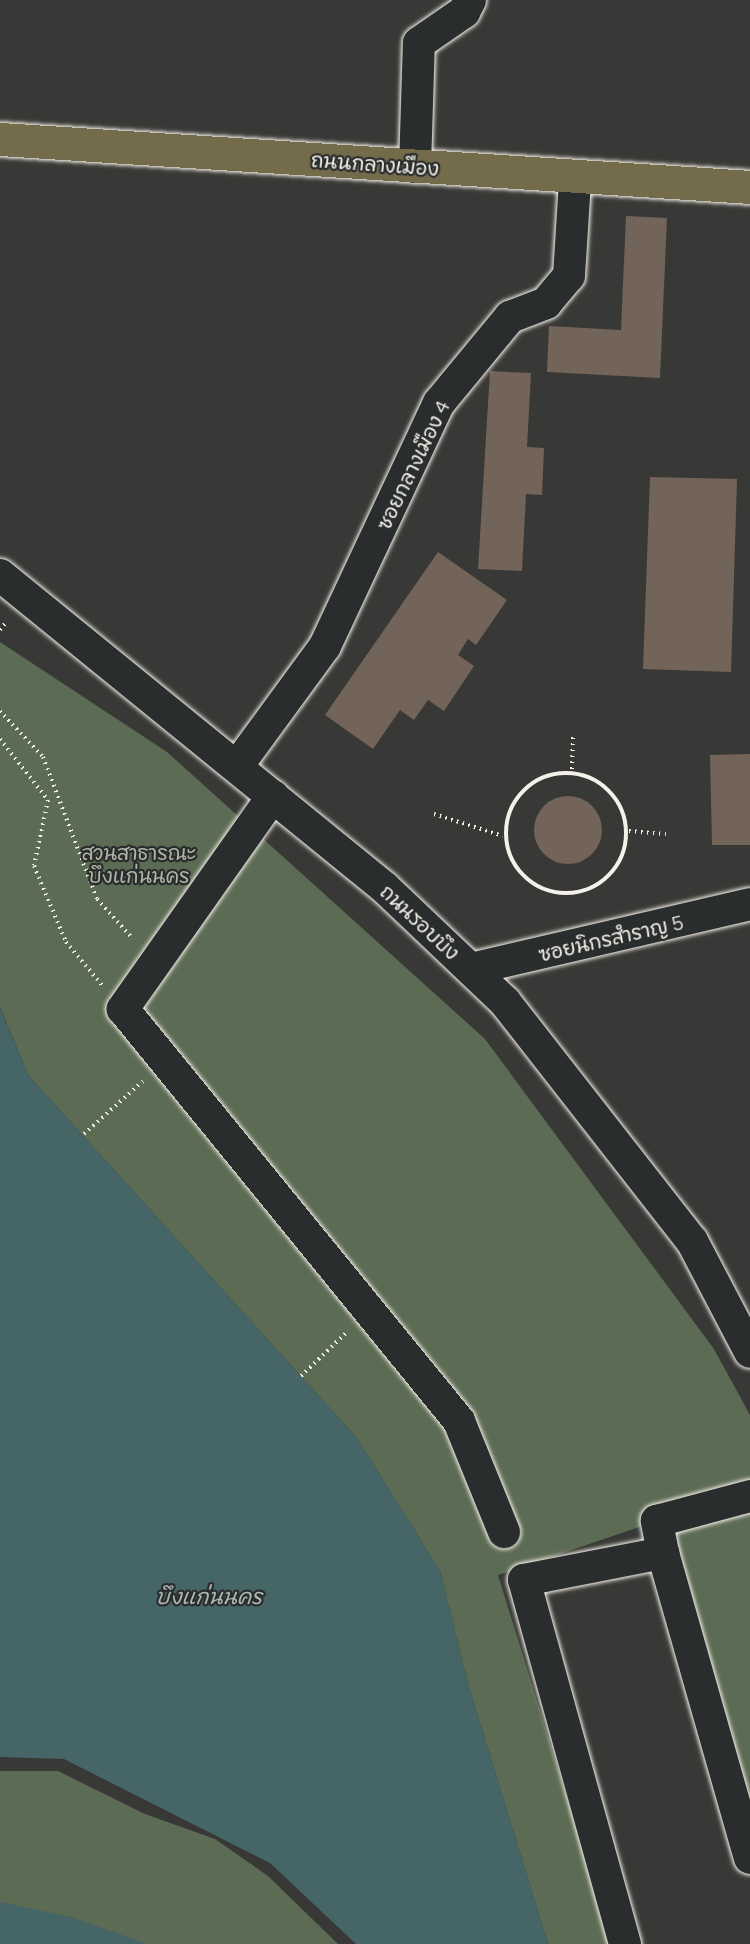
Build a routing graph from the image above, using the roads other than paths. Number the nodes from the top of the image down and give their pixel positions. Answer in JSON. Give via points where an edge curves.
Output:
{"nodes":[{"id":1,"x":470,"y":0,"type":"edge"},
{"id":2,"x":0,"y":139,"type":"edge"},
{"id":3,"x":415,"y":167,"type":"junction"},
{"id":4,"x":575,"y":180,"type":"junction"},
{"id":5,"x":750,"y":187,"type":"edge"},
{"id":6,"x":0,"y":575,"type":"edge"},
{"id":7,"x":238,"y":765,"type":"junction"},
{"id":8,"x":273,"y":796,"type":"junction"},
{"id":9,"x":750,"y":904,"type":"edge"},
{"id":10,"x":471,"y":969,"type":"junction"},
{"id":11,"x":750,"y":1352,"type":"edge"},
{"id":12,"x":750,"y":1496,"type":"edge"},
{"id":13,"x":504,"y":1532,"type":"dead end"},
{"id":14,"x":663,"y":1553,"type":"junction"},
{"id":15,"x":750,"y":1857,"type":"edge"},
{"id":16,"x":625,"y":1944,"type":"edge"}],
"edges":[{"from":1,"to":3,"type":"street","via":[[464,12],[419,43]]},
{"from":2,"to":3,"type":"main road","name":"ถนนกลางเมือง"},
{"from":3,"to":4,"type":"main road","name":"ถนนกลางเมือง"},
{"from":4,"to":5,"type":"main road","name":"ถนนกลางเมือง"},
{"from":4,"to":7,"type":"street","name":"ซอยกลางเมือง 4","via":[[569,276],[546,303],[510,317],[439,403],[325,646]]},
{"from":6,"to":7,"type":"street","name":"ถนนรอบบึง"},
{"from":7,"to":8,"type":"street","name":"ถนนรอบบึง"},
{"from":8,"to":10,"type":"street","name":"ถนนรอบบึง","via":[[385,888]]},
{"from":8,"to":13,"type":"street","via":[[123,1009],[372,1309],[459,1421]]},
{"from":9,"to":10,"type":"street","name":"ซอยนิกรสำราญ 5"},
{"from":10,"to":11,"type":"street","name":"ถนนรอบบึง","via":[[505,1002],[692,1241]]},
{"from":12,"to":14,"type":"street","via":[[657,1521]]},
{"from":14,"to":15,"type":"street"},
{"from":14,"to":16,"type":"street","via":[[524,1580]]}]}
